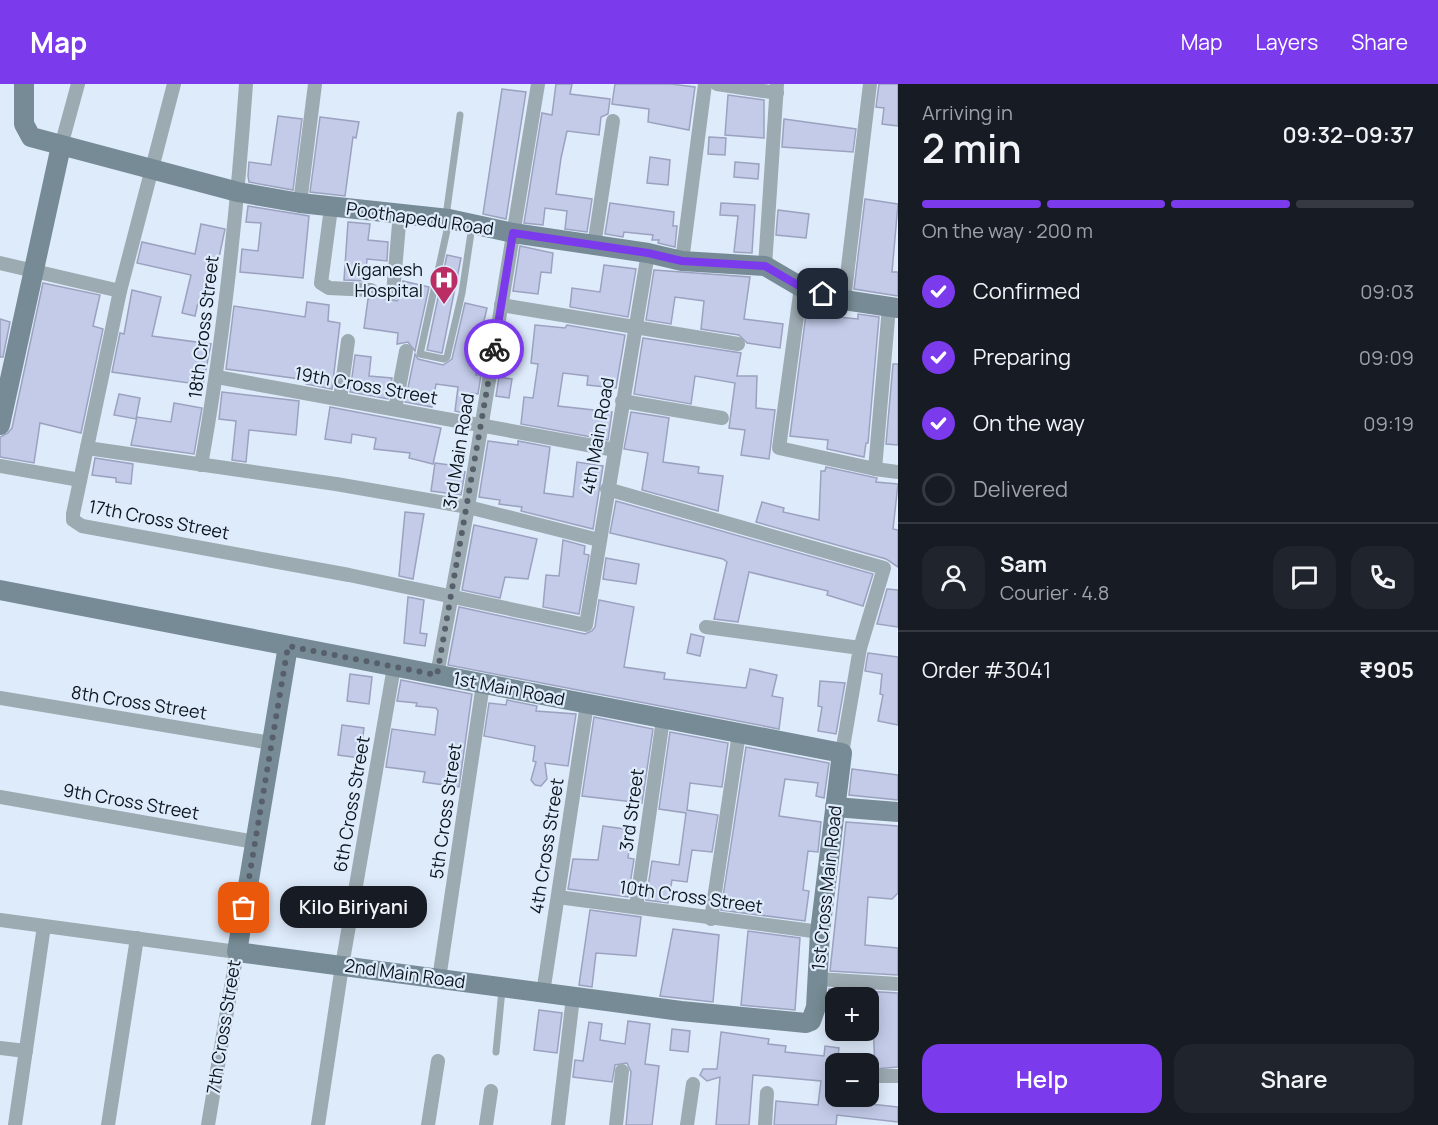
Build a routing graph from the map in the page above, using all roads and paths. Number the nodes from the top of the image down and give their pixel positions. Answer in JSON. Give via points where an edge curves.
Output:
{"nodes":[{"id":1,"x":24,"y":84,"type":"edge"},
{"id":2,"x":78,"y":84,"type":"edge"},
{"id":3,"x":174,"y":84,"type":"edge"},
{"id":4,"x":246,"y":84,"type":"edge"},
{"id":5,"x":315,"y":84,"type":"edge"},
{"id":6,"x":538,"y":84,"type":"edge"},
{"id":7,"x":705,"y":84,"type":"edge"},
{"id":8,"x":717,"y":84,"type":"edge"},
{"id":9,"x":870,"y":84,"type":"edge"},
{"id":10,"x":777,"y":88,"type":"edge"},
{"id":11,"x":460,"y":114,"type":"dead end"},
{"id":12,"x":613,"y":121,"type":"dead end"},
{"id":13,"x":61,"y":146,"type":"junction"},
{"id":14,"x":153,"y":169,"type":"junction"},
{"id":15,"x":238,"y":192,"type":"junction"},
{"id":16,"x":300,"y":203,"type":"junction"},
{"id":17,"x":331,"y":208,"type":"junction"},
{"id":18,"x":400,"y":213,"type":"junction"},
{"id":19,"x":447,"y":219,"type":"junction"},
{"id":20,"x":473,"y":223,"type":"junction"},
{"id":21,"x":513,"y":233,"type":"junction"},
{"id":22,"x":594,"y":246,"type":"junction"},
{"id":23,"x":648,"y":253,"type":"junction"},
{"id":24,"x":682,"y":261,"type":"junction"},
{"id":25,"x":0,"y":262,"type":"edge"},
{"id":26,"x":765,"y":266,"type":"junction"},
{"id":27,"x":34,"y":271,"type":"junction"},
{"id":28,"x":801,"y":287,"type":"junction"},
{"id":29,"x":370,"y":290,"type":"dead end"},
{"id":30,"x":120,"y":291,"type":"junction"},
{"id":31,"x":393,"y":292,"type":"dead end"},
{"id":32,"x":844,"y":300,"type":"junction"},
{"id":33,"x":501,"y":305,"type":"junction"},
{"id":34,"x":893,"y":308,"type":"edge"},
{"id":35,"x":635,"y":327,"type":"junction"},
{"id":36,"x":348,"y":341,"type":"dead end"},
{"id":37,"x":738,"y":344,"type":"dead end"},
{"id":38,"x":406,"y":351,"type":"dead end"},
{"id":39,"x":6,"y":368,"type":"edge"},
{"id":40,"x":217,"y":376,"type":"junction"},
{"id":41,"x":340,"y":399,"type":"junction"},
{"id":42,"x":622,"y":401,"type":"junction"},
{"id":43,"x":395,"y":409,"type":"junction"},
{"id":44,"x":722,"y":418,"type":"dead end"},
{"id":45,"x":0,"y":425,"type":"edge"},
{"id":46,"x":482,"y":425,"type":"junction"},
{"id":47,"x":87,"y":448,"type":"junction"},
{"id":48,"x":615,"y":450,"type":"junction"},
{"id":49,"x":201,"y":465,"type":"junction"},
{"id":50,"x":0,"y":466,"type":"edge"},
{"id":51,"x":875,"y":469,"type":"junction"},
{"id":52,"x":898,"y":472,"type":"edge"},
{"id":53,"x":80,"y":480,"type":"junction"},
{"id":54,"x":607,"y":489,"type":"junction"},
{"id":55,"x":468,"y":507,"type":"junction"},
{"id":56,"x":599,"y":540,"type":"junction"},
{"id":57,"x":891,"y":568,"type":"edge"},
{"id":58,"x":0,"y":590,"type":"edge"},
{"id":59,"x":451,"y":595,"type":"junction"},
{"id":60,"x":706,"y":627,"type":"dead end"},
{"id":61,"x":288,"y":646,"type":"junction"},
{"id":62,"x":860,"y":648,"type":"junction"},
{"id":63,"x":394,"y":666,"type":"junction"},
{"id":64,"x":437,"y":675,"type":"junction"},
{"id":65,"x":483,"y":684,"type":"junction"},
{"id":66,"x":0,"y":698,"type":"edge"},
{"id":67,"x":587,"y":704,"type":"junction"},
{"id":68,"x":663,"y":719,"type":"junction"},
{"id":69,"x":739,"y":733,"type":"junction"},
{"id":70,"x":272,"y":743,"type":"junction"},
{"id":71,"x":842,"y":753,"type":"junction"},
{"id":72,"x":0,"y":797,"type":"edge"},
{"id":73,"x":835,"y":807,"type":"junction"},
{"id":74,"x":898,"y":812,"type":"edge"},
{"id":75,"x":255,"y":842,"type":"junction"},
{"id":76,"x":558,"y":897,"type":"junction"},
{"id":77,"x":636,"y":907,"type":"junction"},
{"id":78,"x":711,"y":919,"type":"junction"},
{"id":79,"x":0,"y":920,"type":"edge"},
{"id":80,"x":44,"y":926,"type":"junction"},
{"id":81,"x":820,"y":932,"type":"junction"},
{"id":82,"x":138,"y":938,"type":"junction"},
{"id":83,"x":237,"y":952,"type":"junction"},
{"id":84,"x":342,"y":966,"type":"junction"},
{"id":85,"x":440,"y":979,"type":"junction"},
{"id":86,"x":818,"y":979,"type":"junction"},
{"id":87,"x":898,"y":984,"type":"edge"},
{"id":88,"x":502,"y":987,"type":"junction"},
{"id":89,"x":543,"y":993,"type":"junction"},
{"id":90,"x":573,"y":997,"type":"junction"},
{"id":91,"x":811,"y":1021,"type":"joint"},
{"id":92,"x":0,"y":1048,"type":"edge"},
{"id":93,"x":26,"y":1051,"type":"junction"},
{"id":94,"x":496,"y":1052,"type":"dead end"},
{"id":95,"x":438,"y":1061,"type":"dead end"},
{"id":96,"x":622,"y":1071,"type":"dead end"},
{"id":97,"x":880,"y":1076,"type":"dead end"},
{"id":98,"x":898,"y":1076,"type":"edge"},
{"id":99,"x":693,"y":1084,"type":"dead end"},
{"id":100,"x":491,"y":1091,"type":"dead end"},
{"id":101,"x":767,"y":1093,"type":"dead end"},
{"id":102,"x":15,"y":1125,"type":"edge"},
{"id":103,"x":108,"y":1125,"type":"edge"},
{"id":104,"x":208,"y":1125,"type":"edge"},
{"id":105,"x":318,"y":1125,"type":"edge"},
{"id":106,"x":428,"y":1125,"type":"edge"},
{"id":107,"x":486,"y":1125,"type":"edge"},
{"id":108,"x":558,"y":1125,"type":"edge"},
{"id":109,"x":616,"y":1125,"type":"edge"},
{"id":110,"x":687,"y":1125,"type":"edge"},
{"id":111,"x":765,"y":1125,"type":"edge"}],
"edges":[{"from":1,"to":13,"type":"street","name":"Poothapedu Road","via":[[24,124],[28,133]]},
{"from":2,"to":13,"type":"street"},
{"from":3,"to":14,"type":"street","name":"17th Cross Street"},
{"from":4,"to":15,"type":"street","name":"18th Cross Street"},
{"from":5,"to":16,"type":"street"},
{"from":6,"to":21,"type":"street","name":"3rd Main Road"},
{"from":7,"to":24,"type":"street"},
{"from":8,"to":10,"type":"street"},
{"from":9,"to":32,"type":"street"},
{"from":10,"to":26,"type":"street"},
{"from":11,"to":19,"type":"lane"},
{"from":12,"to":22,"type":"street"},
{"from":13,"to":14,"type":"street","name":"Poothapedu Road"},
{"from":13,"to":27,"type":"street"},
{"from":14,"to":15,"type":"street","name":"Poothapedu Road"},
{"from":14,"to":30,"type":"street","name":"17th Cross Street"},
{"from":15,"to":16,"type":"street","name":"Poothapedu Road"},
{"from":15,"to":40,"type":"street","name":"18th Cross Street"},
{"from":16,"to":17,"type":"street","name":"Poothapedu Road"},
{"from":17,"to":18,"type":"street","name":"Poothapedu Road"},
{"from":17,"to":29,"type":"street","via":[[321,283],[328,288]]},
{"from":18,"to":19,"type":"street","name":"Poothapedu Road"},
{"from":18,"to":31,"type":"street"},
{"from":19,"to":20,"type":"street","name":"Poothapedu Road"},
{"from":19,"to":20,"type":"lane","via":[[420,354],[444,359],[462,293]]},
{"from":20,"to":21,"type":"street","name":"Poothapedu Road"},
{"from":21,"to":22,"type":"street","name":"Poothapedu Road"},
{"from":21,"to":33,"type":"street","name":"3rd Main Road"},
{"from":22,"to":23,"type":"street","name":"Poothapedu Road"},
{"from":23,"to":24,"type":"street","name":"Poothapedu Road"},
{"from":23,"to":35,"type":"street","name":"4th Main Road"},
{"from":24,"to":26,"type":"street","name":"Poothapedu Road"},
{"from":25,"to":27,"type":"street"},
{"from":26,"to":28,"type":"street","name":"Poothapedu Road"},
{"from":27,"to":30,"type":"street"},
{"from":27,"to":39,"type":"street"},
{"from":28,"to":32,"type":"street","name":"Poothapedu Road"},
{"from":28,"to":51,"type":"street","via":[[779,448]]},
{"from":30,"to":47,"type":"street","name":"17th Cross Street"},
{"from":32,"to":34,"type":"street","name":"Poothapedu Road"},
{"from":33,"to":35,"type":"street"},
{"from":33,"to":46,"type":"street","name":"3rd Main Road"},
{"from":34,"to":51,"type":"street"},
{"from":35,"to":37,"type":"street"},
{"from":35,"to":42,"type":"street","name":"4th Main Road"},
{"from":36,"to":41,"type":"street"},
{"from":38,"to":43,"type":"street"},
{"from":39,"to":45,"type":"street"},
{"from":40,"to":41,"type":"street","name":"19th Cross Street"},
{"from":40,"to":49,"type":"street","name":"18th Cross Street"},
{"from":41,"to":43,"type":"street","name":"19th Cross Street"},
{"from":42,"to":44,"type":"street"},
{"from":42,"to":48,"type":"street","name":"4th Main Road"},
{"from":43,"to":46,"type":"street","name":"19th Cross Street"},
{"from":46,"to":48,"type":"street","name":"19th Cross Street"},
{"from":46,"to":55,"type":"street","name":"3rd Main Road"},
{"from":47,"to":49,"type":"street"},
{"from":47,"to":53,"type":"street","name":"17th Cross Street"},
{"from":48,"to":54,"type":"street","name":"4th Main Road"},
{"from":49,"to":55,"type":"street"},
{"from":50,"to":53,"type":"street"},
{"from":51,"to":52,"type":"street"},
{"from":53,"to":59,"type":"street","name":"17th Cross Street","via":[[73,520],[82,526]]},
{"from":54,"to":56,"type":"street","name":"4th Main Road"},
{"from":54,"to":57,"type":"street"},
{"from":55,"to":56,"type":"street"},
{"from":55,"to":59,"type":"street","name":"3rd Main Road"},
{"from":56,"to":59,"type":"street","name":"4th Main Road","via":[[586,625]]},
{"from":57,"to":62,"type":"street"},
{"from":58,"to":61,"type":"street","name":"1st Main Road"},
{"from":59,"to":64,"type":"street","name":"3rd Main Road"},
{"from":60,"to":62,"type":"street"},
{"from":61,"to":63,"type":"street","name":"1st Main Road"},
{"from":61,"to":70,"type":"street","name":"7th Cross Street"},
{"from":62,"to":71,"type":"street"},
{"from":63,"to":64,"type":"street","name":"1st Main Road"},
{"from":63,"to":84,"type":"street","name":"6th Cross Street"},
{"from":64,"to":65,"type":"street","name":"1st Main Road"},
{"from":65,"to":67,"type":"street","name":"1st Main Road"},
{"from":65,"to":85,"type":"street","name":"5th Cross Street"},
{"from":66,"to":70,"type":"street","name":"8th Cross Street"},
{"from":67,"to":68,"type":"street","name":"1st Main Road"},
{"from":67,"to":76,"type":"street","name":"4th Cross Street"},
{"from":68,"to":69,"type":"street","name":"1st Main Road"},
{"from":68,"to":77,"type":"street","name":"3rd Street"},
{"from":69,"to":71,"type":"street","name":"1st Main Road"},
{"from":69,"to":78,"type":"street"},
{"from":70,"to":75,"type":"street","name":"7th Cross Street"},
{"from":71,"to":73,"type":"street","name":"1st Cross Main Road"},
{"from":72,"to":75,"type":"street","name":"9th Cross Street"},
{"from":73,"to":74,"type":"street"},
{"from":73,"to":81,"type":"street","name":"1st Cross Main Road"},
{"from":75,"to":83,"type":"street","name":"7th Cross Street"},
{"from":76,"to":77,"type":"street","name":"10th Cross Street"},
{"from":76,"to":89,"type":"street","name":"4th Cross Street"},
{"from":77,"to":78,"type":"street","name":"10th Cross Street"},
{"from":78,"to":81,"type":"street","name":"10th Cross Street"},
{"from":79,"to":80,"type":"street","name":"2nd Main Road"},
{"from":80,"to":82,"type":"street","name":"2nd Main Road"},
{"from":80,"to":93,"type":"street"},
{"from":81,"to":86,"type":"street","name":"1st Cross Main Road"},
{"from":82,"to":83,"type":"street","name":"2nd Main Road"},
{"from":82,"to":103,"type":"street"},
{"from":83,"to":84,"type":"street","name":"2nd Main Road"},
{"from":83,"to":104,"type":"street","name":"7th Cross Street"},
{"from":84,"to":85,"type":"street","name":"2nd Main Road"},
{"from":84,"to":105,"type":"street","name":"6th Cross Street"},
{"from":85,"to":88,"type":"street","name":"2nd Main Road"},
{"from":86,"to":87,"type":"street"},
{"from":86,"to":91,"type":"street","name":"1st Cross Main Road"},
{"from":88,"to":89,"type":"street","name":"2nd Main Road"},
{"from":88,"to":94,"type":"lane"},
{"from":89,"to":90,"type":"street","name":"2nd Main Road"},
{"from":90,"to":91,"type":"street","name":"2nd Main Road","via":[[681,1011]]},
{"from":90,"to":108,"type":"street"},
{"from":92,"to":93,"type":"street"},
{"from":93,"to":102,"type":"street"},
{"from":95,"to":106,"type":"street"},
{"from":96,"to":109,"type":"street"},
{"from":97,"to":98,"type":"street"},
{"from":99,"to":110,"type":"street"},
{"from":100,"to":107,"type":"street"},
{"from":101,"to":111,"type":"street"}]}
